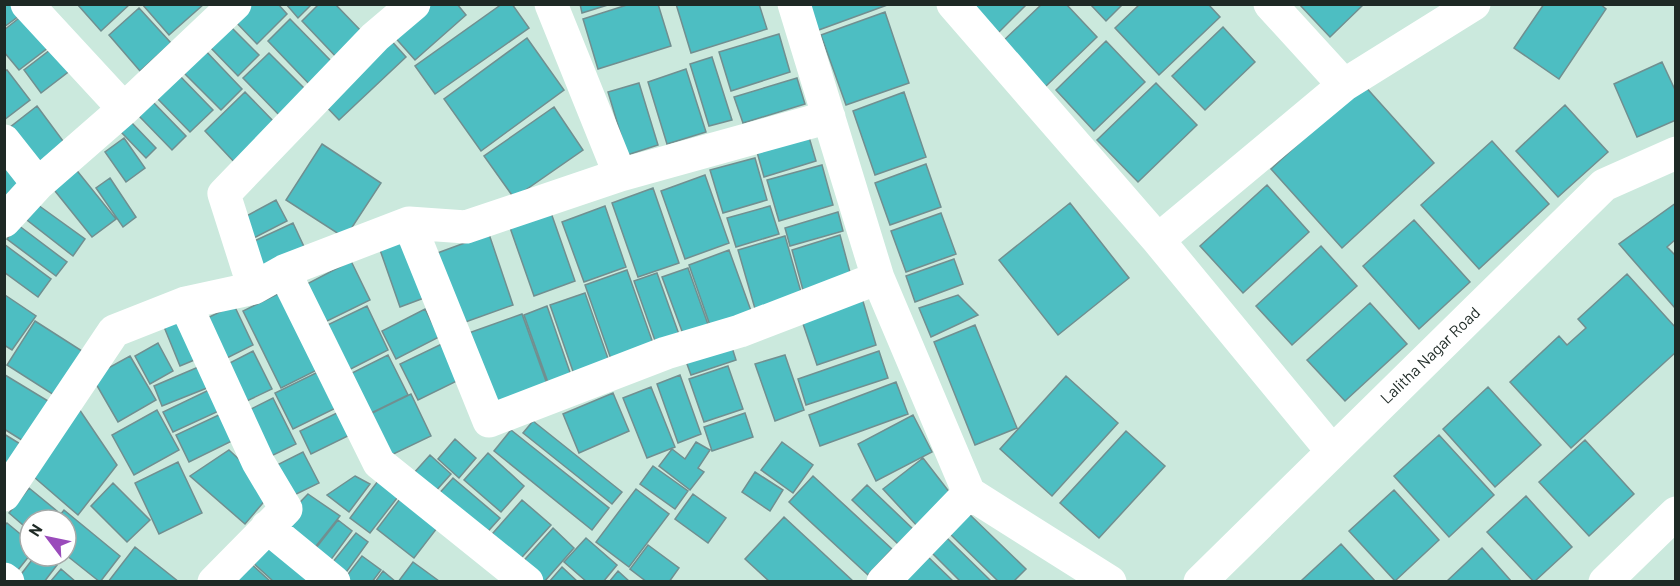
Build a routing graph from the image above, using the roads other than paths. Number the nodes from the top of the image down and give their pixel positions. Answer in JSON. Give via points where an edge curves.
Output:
{"nodes":[{"id":1,"x":235,"y":4,"type":"edge"},
{"id":2,"x":414,"y":4,"type":"edge"},
{"id":3,"x":551,"y":4,"type":"edge"},
{"id":4,"x":794,"y":4,"type":"edge"},
{"id":5,"x":953,"y":4,"type":"edge"},
{"id":6,"x":1270,"y":4,"type":"edge"},
{"id":7,"x":1474,"y":4,"type":"edge"},
{"id":8,"x":38,"y":8,"type":"edge"},
{"id":9,"x":1344,"y":85,"type":"junction"},
{"id":10,"x":124,"y":109,"type":"junction"},
{"id":11,"x":829,"y":117,"type":"junction"},
{"id":12,"x":4,"y":141,"type":"edge"},
{"id":13,"x":1676,"y":153,"type":"edge"},
{"id":14,"x":620,"y":175,"type":"junction"},
{"id":15,"x":38,"y":184,"type":"junction"},
{"id":16,"x":4,"y":221,"type":"edge"},
{"id":17,"x":409,"y":223,"type":"junction"},
{"id":18,"x":1158,"y":240,"type":"junction"},
{"id":19,"x":284,"y":271,"type":"junction"},
{"id":20,"x":878,"y":278,"type":"junction"},
{"id":21,"x":254,"y":288,"type":"junction"},
{"id":22,"x":185,"y":303,"type":"junction"},
{"id":23,"x":1332,"y":451,"type":"junction"},
{"id":24,"x":969,"y":494,"type":"junction"},
{"id":25,"x":4,"y":495,"type":"edge"},
{"id":26,"x":1676,"y":513,"type":"edge"},
{"id":27,"x":267,"y":527,"type":"junction"},
{"id":28,"x":4,"y":579,"type":"edge"},
{"id":29,"x":8,"y":582,"type":"edge"},
{"id":30,"x":214,"y":582,"type":"edge"},
{"id":31,"x":334,"y":582,"type":"edge"},
{"id":32,"x":527,"y":582,"type":"edge"},
{"id":33,"x":883,"y":582,"type":"edge"},
{"id":34,"x":1110,"y":582,"type":"edge"},
{"id":35,"x":1200,"y":582,"type":"edge"},
{"id":36,"x":1605,"y":582,"type":"edge"}],
"edges":[{"from":1,"to":10,"type":"street"},
{"from":2,"to":21,"type":"street","via":[[375,37],[224,194]]},
{"from":3,"to":14,"type":"street"},
{"from":4,"to":11,"type":"street"},
{"from":5,"to":18,"type":"street"},
{"from":6,"to":9,"type":"street"},
{"from":7,"to":9,"type":"street"},
{"from":8,"to":10,"type":"street"},
{"from":9,"to":18,"type":"street"},
{"from":10,"to":15,"type":"street"},
{"from":11,"to":14,"type":"street"},
{"from":11,"to":20,"type":"street"},
{"from":12,"to":15,"type":"street"},
{"from":13,"to":23,"type":"street","name":"Lalitha Nagar Road","via":[[1604,184]]},
{"from":14,"to":17,"type":"street","via":[[466,226]]},
{"from":15,"to":16,"type":"street"},
{"from":17,"to":19,"type":"street"},
{"from":17,"to":20,"type":"street","via":[[489,421]]},
{"from":18,"to":23,"type":"street"},
{"from":19,"to":21,"type":"street"},
{"from":19,"to":32,"type":"street","via":[[379,463]]},
{"from":20,"to":24,"type":"street"},
{"from":21,"to":22,"type":"street"},
{"from":22,"to":25,"type":"street","via":[[114,331]]},
{"from":22,"to":27,"type":"street","via":[[258,462],[286,509]]},
{"from":23,"to":35,"type":"street","name":"Lalitha Nagar Road"},
{"from":24,"to":33,"type":"street"},
{"from":24,"to":34,"type":"street"},
{"from":26,"to":36,"type":"street"},
{"from":27,"to":30,"type":"street"},
{"from":27,"to":31,"type":"street"},
{"from":28,"to":29,"type":"street"}]}
